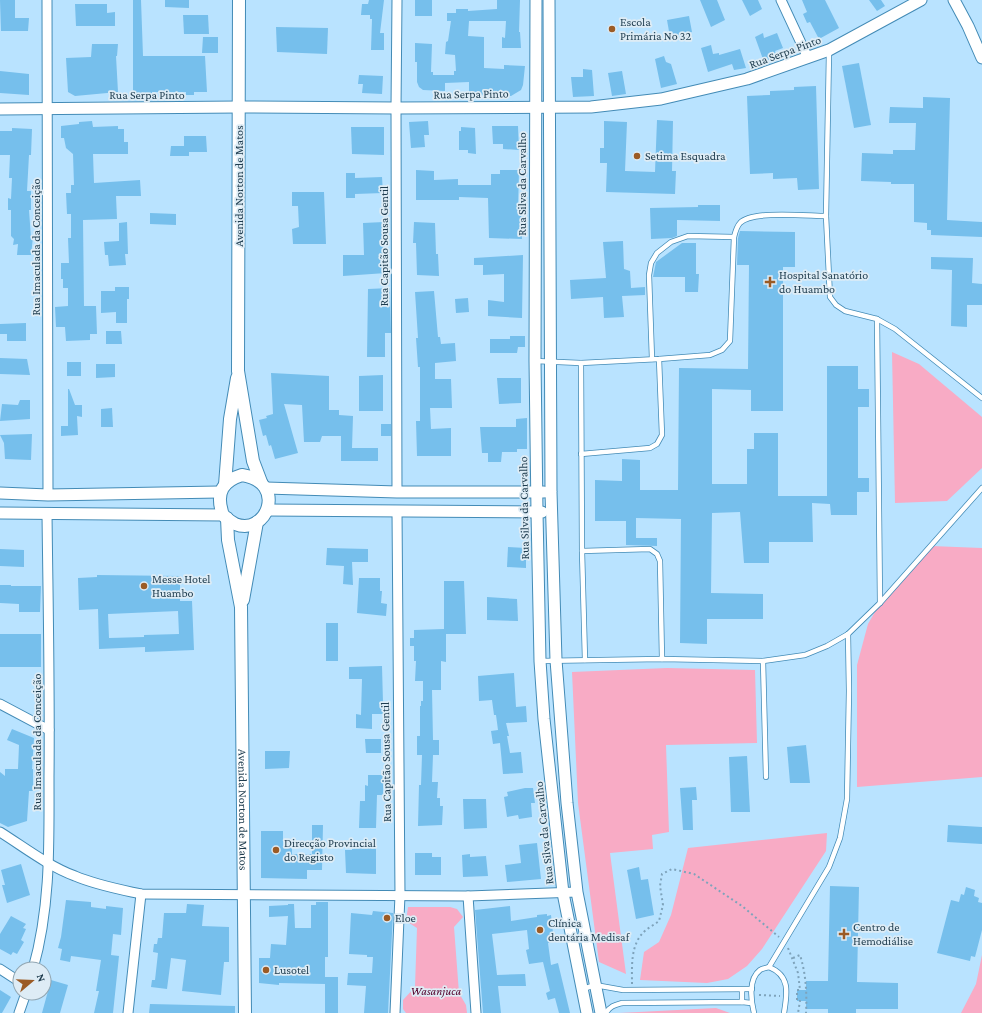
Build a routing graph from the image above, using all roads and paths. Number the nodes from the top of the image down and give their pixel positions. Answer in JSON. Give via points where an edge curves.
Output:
{"nodes":[{"id":1,"x":47,"y":0,"type":"edge"},
{"id":2,"x":239,"y":0,"type":"edge"},
{"id":3,"x":396,"y":0,"type":"edge"},
{"id":4,"x":536,"y":0,"type":"edge"},
{"id":5,"x":549,"y":0,"type":"edge"},
{"id":6,"x":781,"y":0,"type":"edge"},
{"id":7,"x":921,"y":0,"type":"edge"},
{"id":8,"x":954,"y":0,"type":"edge"},
{"id":9,"x":536,"y":14,"type":"junction"},
{"id":10,"x":549,"y":14,"type":"junction"},
{"id":11,"x":829,"y":50,"type":"junction"},
{"id":12,"x":808,"y":58,"type":"junction"},
{"id":13,"x":982,"y":58,"type":"edge"},
{"id":14,"x":535,"y":106,"type":"junction"},
{"id":15,"x":550,"y":106,"type":"junction"},
{"id":16,"x":239,"y":107,"type":"junction"},
{"id":17,"x":48,"y":108,"type":"junction"},
{"id":18,"x":396,"y":108,"type":"junction"},
{"id":19,"x":0,"y":109,"type":"edge"},
{"id":20,"x":535,"y":181,"type":"junction"},
{"id":21,"x":550,"y":182,"type":"junction"},
{"id":22,"x":826,"y":216,"type":"junction"},
{"id":23,"x":734,"y":237,"type":"junction"},
{"id":24,"x":536,"y":283,"type":"junction"},
{"id":25,"x":550,"y":283,"type":"junction"},
{"id":26,"x":877,"y":319,"type":"junction"},
{"id":27,"x":652,"y":359,"type":"junction"},
{"id":28,"x":659,"y":360,"type":"junction"},
{"id":29,"x":535,"y":361,"type":"junction"},
{"id":30,"x":550,"y":361,"type":"junction"},
{"id":31,"x":581,"y":363,"type":"junction"},
{"id":32,"x":238,"y":371,"type":"junction"},
{"id":33,"x":982,"y":398,"type":"edge"},
{"id":34,"x":581,"y":454,"type":"junction"},
{"id":35,"x":263,"y":485,"type":"junction"},
{"id":36,"x":982,"y":488,"type":"edge"},
{"id":37,"x":222,"y":489,"type":"junction"},
{"id":38,"x":397,"y":492,"type":"junction"},
{"id":39,"x":537,"y":492,"type":"junction"},
{"id":40,"x":551,"y":492,"type":"junction"},
{"id":41,"x":0,"y":493,"type":"edge"},
{"id":42,"x":48,"y":495,"type":"junction"},
{"id":43,"x":267,"y":510,"type":"junction"},
{"id":44,"x":397,"y":511,"type":"junction"},
{"id":45,"x":537,"y":512,"type":"junction"},
{"id":46,"x":551,"y":512,"type":"junction"},
{"id":47,"x":47,"y":513,"type":"junction"},
{"id":48,"x":0,"y":514,"type":"edge"},
{"id":49,"x":225,"y":517,"type":"junction"},
{"id":50,"x":257,"y":522,"type":"junction"},
{"id":51,"x":582,"y":551,"type":"junction"},
{"id":52,"x":880,"y":603,"type":"junction"},
{"id":53,"x":241,"y":607,"type":"junction"},
{"id":54,"x":848,"y":634,"type":"junction"},
{"id":55,"x":662,"y":659,"type":"junction"},
{"id":56,"x":556,"y":660,"type":"junction"},
{"id":57,"x":585,"y":660,"type":"junction"},
{"id":58,"x":540,"y":661,"type":"junction"},
{"id":59,"x":763,"y":661,"type":"junction"},
{"id":60,"x":0,"y":704,"type":"edge"},
{"id":61,"x":544,"y":719,"type":"junction"},
{"id":62,"x":560,"y":719,"type":"junction"},
{"id":63,"x":49,"y":730,"type":"junction"},
{"id":64,"x":766,"y":777,"type":"dead end"},
{"id":65,"x":553,"y":803,"type":"junction"},
{"id":66,"x":567,"y":803,"type":"junction"},
{"id":67,"x":0,"y":832,"type":"edge"},
{"id":68,"x":49,"y":863,"type":"junction"},
{"id":69,"x":578,"y":892,"type":"junction"},
{"id":70,"x":563,"y":893,"type":"junction"},
{"id":71,"x":141,"y":894,"type":"junction"},
{"id":72,"x":244,"y":894,"type":"junction"},
{"id":73,"x":400,"y":895,"type":"junction"},
{"id":74,"x":468,"y":896,"type":"junction"},
{"id":75,"x":784,"y":941,"type":"junction"},
{"id":76,"x":35,"y":961,"type":"edge"},
{"id":77,"x":769,"y":967,"type":"junction"},
{"id":78,"x":0,"y":969,"type":"edge"},
{"id":79,"x":12,"y":977,"type":"edge"},
{"id":80,"x":595,"y":985,"type":"junction"},
{"id":81,"x":752,"y":989,"type":"junction"},
{"id":82,"x":581,"y":990,"type":"junction"},
{"id":83,"x":632,"y":990,"type":"junction"},
{"id":84,"x":742,"y":990,"type":"junction"},
{"id":85,"x":752,"y":995,"type":"junction"},
{"id":86,"x":786,"y":997,"type":"junction"},
{"id":87,"x":23,"y":1001,"type":"edge"},
{"id":88,"x":742,"y":1002,"type":"junction"},
{"id":89,"x":751,"y":1003,"type":"junction"},
{"id":90,"x":19,"y":1013,"type":"edge"},
{"id":91,"x":128,"y":1013,"type":"edge"},
{"id":92,"x":244,"y":1013,"type":"edge"},
{"id":93,"x":395,"y":1013,"type":"edge"},
{"id":94,"x":476,"y":1013,"type":"edge"},
{"id":95,"x":586,"y":1013,"type":"edge"},
{"id":96,"x":601,"y":1013,"type":"edge"},
{"id":97,"x":606,"y":1013,"type":"edge"},
{"id":98,"x":754,"y":1013,"type":"edge"},
{"id":99,"x":784,"y":1013,"type":"edge"},
{"id":100,"x":798,"y":1013,"type":"edge"},
{"id":101,"x":806,"y":1013,"type":"edge"}],
"edges":[{"from":1,"to":17,"type":"street","name":"Rua Imaculada da Conceição"},
{"from":2,"to":16,"type":"main road","name":"Avenida Norton de Matos"},
{"from":3,"to":18,"type":"street","name":"Rua Capitão Sousa Gentil"},
{"from":4,"to":9,"type":"street","name":"Rua Silva da Carvalho"},
{"from":5,"to":10,"type":"street"},
{"from":6,"to":12,"type":"street"},
{"from":7,"to":11,"type":"street","name":"Rua Serpa Pinto"},
{"from":8,"to":13,"type":"street"},
{"from":9,"to":10,"type":"street"},
{"from":9,"to":14,"type":"street","name":"Rua Silva da Carvalho"},
{"from":10,"to":15,"type":"street"},
{"from":11,"to":12,"type":"street","name":"Rua Serpa Pinto"},
{"from":11,"to":22,"type":"lane"},
{"from":12,"to":15,"type":"street","name":"Rua Serpa Pinto","via":[[747,79],[668,98],[591,107]]},
{"from":14,"to":15,"type":"street","name":"Rua Serpa Pinto"},
{"from":14,"to":18,"type":"street","name":"Rua Serpa Pinto"},
{"from":14,"to":20,"type":"street","name":"Rua Silva da Carvalho"},
{"from":15,"to":21,"type":"street"},
{"from":16,"to":17,"type":"street","name":"Rua Serpa Pinto"},
{"from":16,"to":18,"type":"street","name":"Rua Serpa Pinto"},
{"from":16,"to":32,"type":"main road","name":"Avenida Norton de Matos"},
{"from":17,"to":19,"type":"street","name":"Rua Serpa Pinto"},
{"from":17,"to":42,"type":"street","name":"Rua Imaculada da Conceição"},
{"from":18,"to":38,"type":"street","name":"Rua Capitão Sousa Gentil"},
{"from":20,"to":21,"type":"street"},
{"from":20,"to":24,"type":"street","name":"Rua Silva da Carvalho"},
{"from":21,"to":25,"type":"street"},
{"from":22,"to":23,"type":"lane","via":[[749,217],[740,223]]},
{"from":22,"to":26,"type":"lane","via":[[830,297],[845,311]]},
{"from":23,"to":27,"type":"lane","via":[[688,236],[671,242],[657,253],[651,263],[649,275]]},
{"from":23,"to":28,"type":"lane","via":[[730,341],[722,350],[710,355]]},
{"from":24,"to":25,"type":"street"},
{"from":24,"to":29,"type":"street","name":"Rua Silva da Carvalho"},
{"from":25,"to":30,"type":"street"},
{"from":26,"to":33,"type":"lane","via":[[895,329]]},
{"from":26,"to":52,"type":"lane"},
{"from":27,"to":28,"type":"lane"},
{"from":27,"to":31,"type":"lane"},
{"from":28,"to":34,"type":"lane","via":[[662,435],[657,444],[650,448]]},
{"from":29,"to":30,"type":"lane"},
{"from":29,"to":39,"type":"street","name":"Rua Silva da Carvalho"},
{"from":30,"to":31,"type":"lane"},
{"from":30,"to":40,"type":"street"},
{"from":31,"to":34,"type":"lane"},
{"from":32,"to":35,"type":"main road","name":"Avenida Norton de Matos","via":[[253,461]]},
{"from":32,"to":37,"type":"main road","name":"Avenida Norton de Matos"},
{"from":34,"to":51,"type":"lane"},
{"from":35,"to":37,"type":"main road","via":[[252,477],[242,475],[233,478]]},
{"from":35,"to":38,"type":"street"},
{"from":35,"to":43,"type":"main road","via":[[268,496]]},
{"from":36,"to":52,"type":"lane"},
{"from":37,"to":42,"type":"street"},
{"from":37,"to":49,"type":"main road","via":[[219,503]]},
{"from":38,"to":39,"type":"street"},
{"from":39,"to":40,"type":"street"},
{"from":39,"to":45,"type":"street","name":"Rua Silva da Carvalho"},
{"from":40,"to":46,"type":"street"},
{"from":41,"to":42,"type":"street"},
{"from":43,"to":44,"type":"street"},
{"from":43,"to":50,"type":"main road"},
{"from":44,"to":45,"type":"street"},
{"from":44,"to":73,"type":"street","name":"Rua Capitão Sousa Gentil"},
{"from":45,"to":46,"type":"street"},
{"from":45,"to":58,"type":"street","name":"Rua Silva da Carvalho"},
{"from":46,"to":56,"type":"street"},
{"from":47,"to":48,"type":"street"},
{"from":47,"to":49,"type":"street"},
{"from":47,"to":63,"type":"street","name":"Rua Imaculada da Conceição"},
{"from":49,"to":50,"type":"main road","via":[[244,526]]},
{"from":49,"to":53,"type":"main road","name":"Avenida Norton de Matos"},
{"from":50,"to":53,"type":"main road","name":"Avenida Norton de Matos"},
{"from":51,"to":55,"type":"lane","via":[[650,550],[657,554],[660,561]]},
{"from":51,"to":57,"type":"lane"},
{"from":52,"to":54,"type":"lane"},
{"from":53,"to":72,"type":"main road","name":"Avenida Norton de Matos"},
{"from":54,"to":59,"type":"lane","via":[[805,655]]},
{"from":54,"to":75,"type":"lane","via":[[847,799],[840,838],[829,867]]},
{"from":55,"to":57,"type":"lane"},
{"from":55,"to":59,"type":"lane"},
{"from":56,"to":57,"type":"lane"},
{"from":56,"to":58,"type":"lane"},
{"from":56,"to":62,"type":"street"},
{"from":58,"to":61,"type":"street","name":"Rua Silva da Carvalho"},
{"from":59,"to":64,"type":"lane"},
{"from":60,"to":63,"type":"street"},
{"from":61,"to":62,"type":"street"},
{"from":61,"to":65,"type":"street","name":"Rua Silva da Carvalho"},
{"from":62,"to":66,"type":"street"},
{"from":63,"to":68,"type":"street","name":"Rua Imaculada da Conceição"},
{"from":65,"to":66,"type":"street"},
{"from":65,"to":70,"type":"street","name":"Rua Silva da Carvalho"},
{"from":66,"to":69,"type":"street"},
{"from":67,"to":68,"type":"street"},
{"from":68,"to":71,"type":"street","via":[[73,876]]},
{"from":68,"to":76,"type":"street","name":"Rua Imaculada da Conceição","via":[[45,911]]},
{"from":69,"to":70,"type":"street"},
{"from":69,"to":80,"type":"street"},
{"from":70,"to":74,"type":"street"},
{"from":70,"to":82,"type":"street","name":"Rua Silva da Carvalho"},
{"from":71,"to":72,"type":"street"},
{"from":71,"to":91,"type":"street"},
{"from":72,"to":73,"type":"street"},
{"from":72,"to":92,"type":"main road","name":"Avenida Norton de Matos"},
{"from":73,"to":74,"type":"street"},
{"from":73,"to":93,"type":"street","name":"Rua Capitão Sousa Gentil"},
{"from":74,"to":94,"type":"street"},
{"from":75,"to":77,"type":"lane"},
{"from":75,"to":83,"type":"path","via":[[742,906],[694,874],[672,869],[662,874],[660,886],[663,905],[659,921],[644,931],[636,944],[632,962]]},
{"from":77,"to":81,"type":"lane","via":[[760,970],[754,979]]},
{"from":77,"to":86,"type":"lane","via":[[778,970],[784,978]]},
{"from":78,"to":79,"type":"street"},
{"from":80,"to":82,"type":"lane"},
{"from":80,"to":83,"type":"lane"},
{"from":80,"to":96,"type":"street"},
{"from":81,"to":84,"type":"lane"},
{"from":81,"to":85,"type":"lane"},
{"from":82,"to":95,"type":"street","name":"Rua Silva da Carvalho"},
{"from":83,"to":84,"type":"lane"},
{"from":84,"to":88,"type":"lane"},
{"from":85,"to":86,"type":"path"},
{"from":85,"to":89,"type":"lane"},
{"from":86,"to":99,"type":"lane"},
{"from":87,"to":90,"type":"street"},
{"from":88,"to":89,"type":"lane"},
{"from":88,"to":97,"type":"lane","via":[[622,1003],[614,1005]]},
{"from":89,"to":98,"type":"lane"},
{"from":100,"to":101,"type":"path","via":[[800,1001],[797,1001],[797,990],[800,990],[793,958],[800,955],[805,968]]}]}
